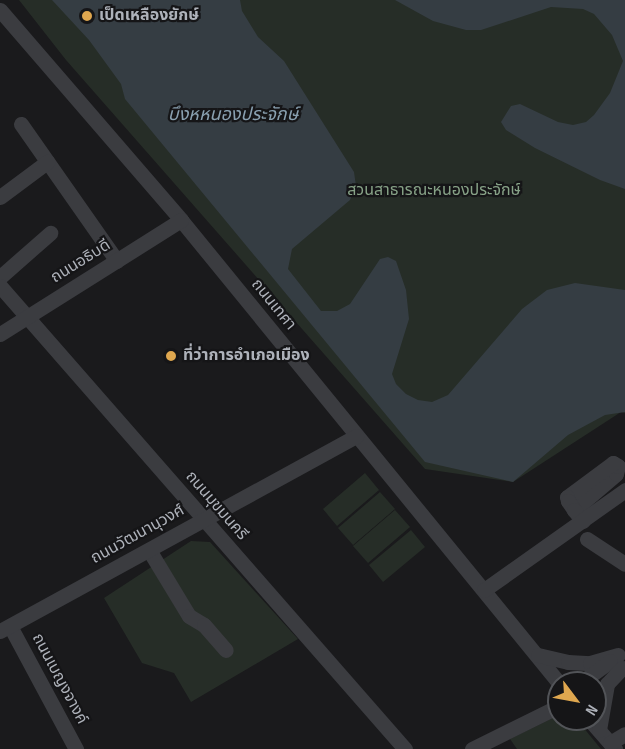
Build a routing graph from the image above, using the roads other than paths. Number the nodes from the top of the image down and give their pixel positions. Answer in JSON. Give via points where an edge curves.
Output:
{"nodes":[{"id":1,"x":0,"y":10,"type":"edge"},
{"id":2,"x":21,"y":124,"type":"dead end"},
{"id":3,"x":47,"y":162,"type":"junction"},
{"id":4,"x":0,"y":197,"type":"edge"},
{"id":5,"x":181,"y":220,"type":"junction"},
{"id":6,"x":50,"y":233,"type":"dead end"},
{"id":7,"x":117,"y":261,"type":"junction"},
{"id":8,"x":0,"y":277,"type":"edge"},
{"id":9,"x":0,"y":286,"type":"edge"},
{"id":10,"x":27,"y":317,"type":"junction"},
{"id":11,"x":0,"y":334,"type":"edge"},
{"id":12,"x":356,"y":436,"type":"junction"},
{"id":13,"x":625,"y":490,"type":"edge"},
{"id":14,"x":204,"y":520,"type":"junction"},
{"id":15,"x":587,"y":539,"type":"dead end"},
{"id":16,"x":149,"y":550,"type":"junction"},
{"id":17,"x":625,"y":564,"type":"edge"},
{"id":18,"x":484,"y":590,"type":"junction"},
{"id":19,"x":5,"y":628,"type":"edge"},
{"id":20,"x":226,"y":650,"type":"dead end"},
{"id":21,"x":538,"y":655,"type":"junction"},
{"id":22,"x":623,"y":660,"type":"edge"},
{"id":23,"x":550,"y":671,"type":"edge"},
{"id":24,"x":602,"y":671,"type":"edge"},
{"id":25,"x":607,"y":675,"type":"edge"},
{"id":26,"x":607,"y":684,"type":"edge"},
{"id":27,"x":547,"y":713,"type":"edge"},
{"id":28,"x":600,"y":731,"type":"edge"},
{"id":29,"x":625,"y":734,"type":"edge"},
{"id":30,"x":501,"y":742,"type":"edge"},
{"id":31,"x":613,"y":746,"type":"edge"},
{"id":32,"x":76,"y":749,"type":"edge"},
{"id":33,"x":405,"y":749,"type":"edge"},
{"id":34,"x":472,"y":749,"type":"edge"}],
"edges":[{"from":1,"to":5,"type":"street","name":"ถนนเทศา"},
{"from":2,"to":3,"type":"street"},
{"from":3,"to":4,"type":"street"},
{"from":3,"to":7,"type":"street"},
{"from":5,"to":7,"type":"street","name":"ถนนอธิบดี"},
{"from":5,"to":12,"type":"street","name":"ถนนเทศา"},
{"from":6,"to":8,"type":"street"},
{"from":7,"to":10,"type":"street","name":"ถนนอธิบดี"},
{"from":9,"to":10,"type":"street","name":"ถนนมุขมนครี"},
{"from":10,"to":11,"type":"street","name":"ถนนอธิบดี"},
{"from":10,"to":14,"type":"street","name":"ถนนมุขมนครี"},
{"from":12,"to":14,"type":"street","name":"ถนนวัฒนานุวงศ์"},
{"from":12,"to":18,"type":"street","name":"ถนนเทศา"},
{"from":13,"to":18,"type":"street","via":[[579,516]]},
{"from":14,"to":16,"type":"street","name":"ถนนวัฒนานุวงศ์"},
{"from":14,"to":33,"type":"street","name":"ถนนมุขมนครี"},
{"from":15,"to":17,"type":"street"},
{"from":16,"to":19,"type":"street","name":"ถนนวัฒนานุวงศ์"},
{"from":16,"to":20,"type":"street","via":[[189,616],[204,625]]},
{"from":18,"to":21,"type":"street","name":"ถนนเทศา"},
{"from":19,"to":32,"type":"street","name":"ถนนเบญงจางค์"},
{"from":21,"to":22,"type":"street","via":[[568,662]]},
{"from":21,"to":23,"type":"street","name":"ถนนเทศา"},
{"from":22,"to":24,"type":"street"},
{"from":22,"to":25,"type":"street"},
{"from":22,"to":26,"type":"street"},
{"from":27,"to":30,"type":"street"},
{"from":28,"to":31,"type":"street"},
{"from":29,"to":31,"type":"street"},
{"from":30,"to":34,"type":"street"}]}
